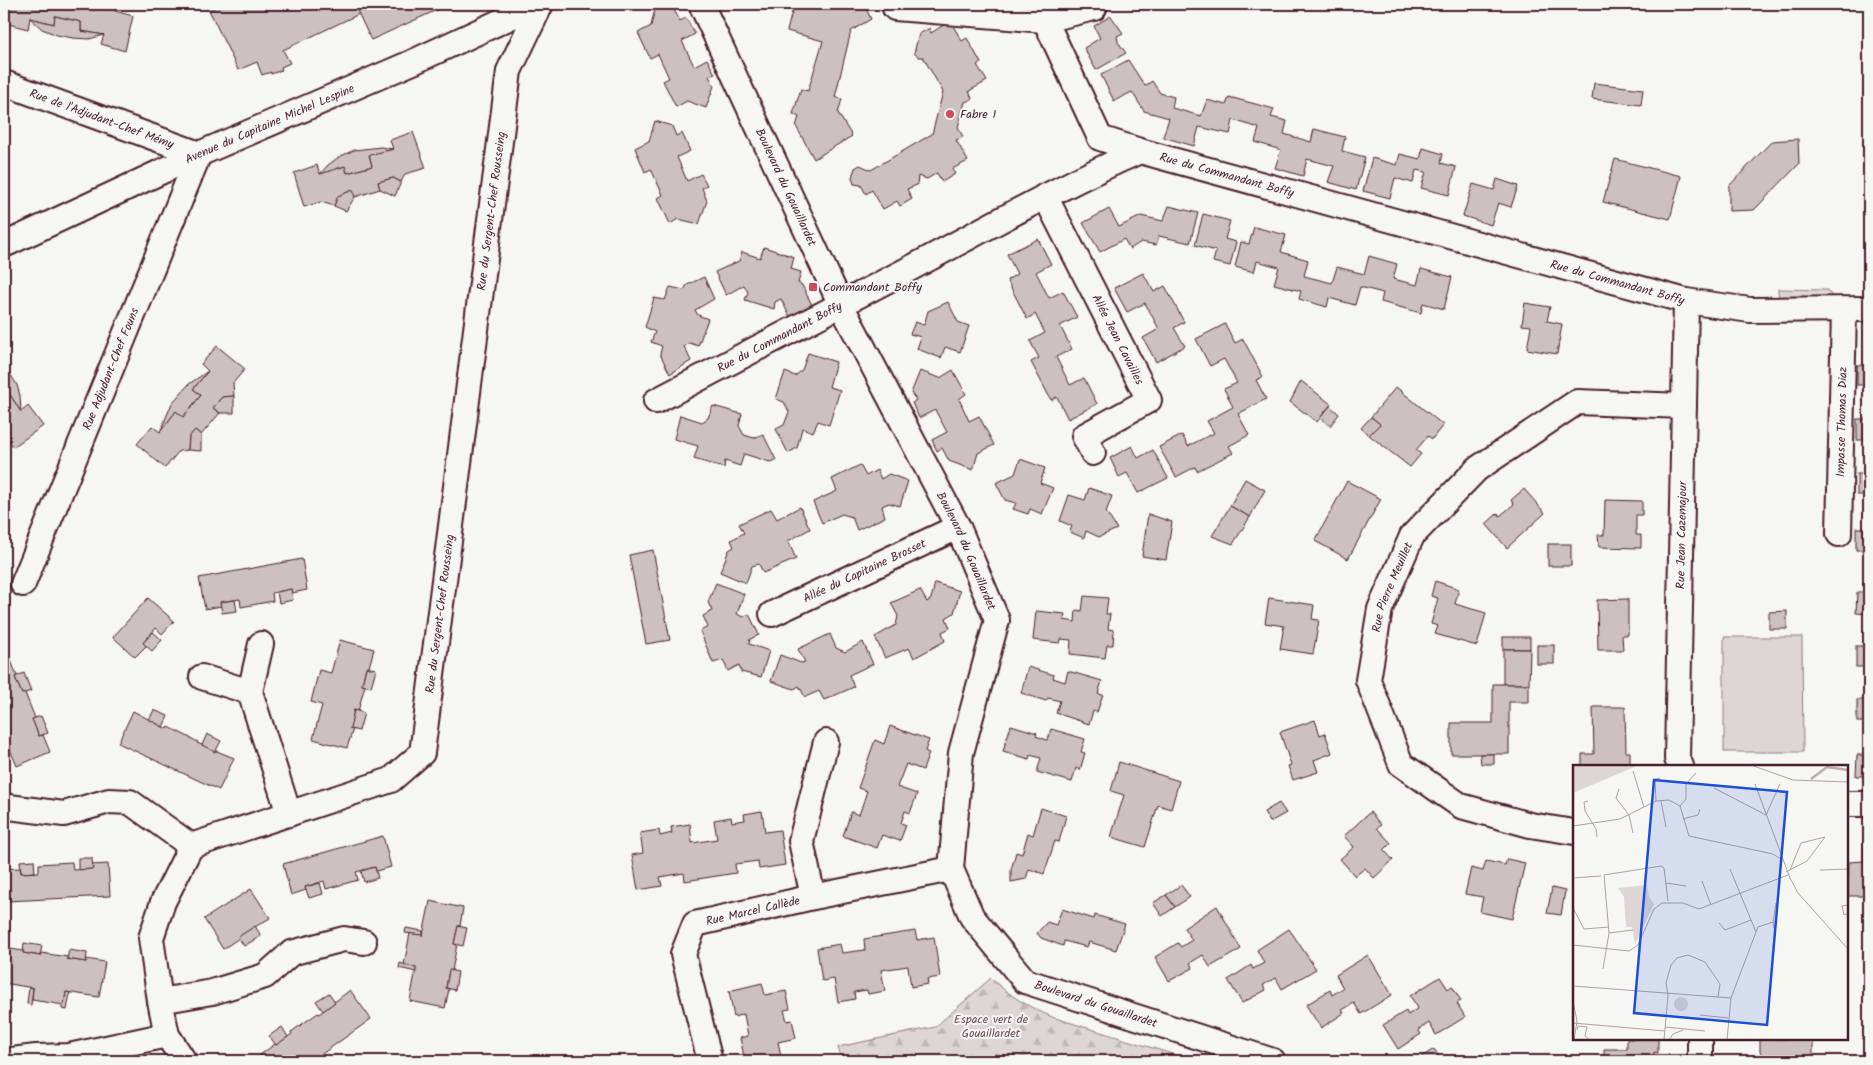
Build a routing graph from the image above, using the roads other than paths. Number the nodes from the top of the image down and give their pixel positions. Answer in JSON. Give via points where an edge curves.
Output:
{"nodes":[{"id":1,"x":539,"y":4,"type":"edge"},
{"id":2,"x":701,"y":4,"type":"edge"},
{"id":3,"x":895,"y":8,"type":"dead end"},
{"id":4,"x":1094,"y":8,"type":"dead end"},
{"id":5,"x":1045,"y":20,"type":"junction"},
{"id":6,"x":4,"y":83,"type":"edge"},
{"id":7,"x":1140,"y":151,"type":"junction"},
{"id":8,"x":199,"y":154,"type":"junction"},
{"id":9,"x":1045,"y":196,"type":"junction"},
{"id":10,"x":4,"y":245,"type":"edge"},
{"id":11,"x":1686,"y":301,"type":"junction"},
{"id":12,"x":842,"y":305,"type":"junction"},
{"id":13,"x":1844,"y":310,"type":"junction"},
{"id":14,"x":1869,"y":310,"type":"edge"},
{"id":15,"x":656,"y":401,"type":"dead end"},
{"id":16,"x":1684,"y":406,"type":"junction"},
{"id":17,"x":1093,"y":453,"type":"dead end"},
{"id":18,"x":958,"y":527,"type":"junction"},
{"id":19,"x":1839,"y":534,"type":"dead end"},
{"id":20,"x":23,"y":584,"type":"dead end"},
{"id":21,"x":772,"y":614,"type":"dead end"},
{"id":22,"x":261,"y":644,"type":"dead end"},
{"id":23,"x":202,"y":677,"type":"dead end"},
{"id":24,"x":250,"y":692,"type":"junction"},
{"id":25,"x":826,"y":742,"type":"dead end"},
{"id":26,"x":1680,"y":765,"type":"edge"},
{"id":27,"x":1848,"y":804,"type":"edge"},
{"id":28,"x":1869,"y":804,"type":"edge"},
{"id":29,"x":4,"y":805,"type":"edge"},
{"id":30,"x":290,"y":814,"type":"junction"},
{"id":31,"x":1573,"y":832,"type":"edge"},
{"id":32,"x":191,"y":846,"type":"junction"},
{"id":33,"x":951,"y":869,"type":"junction"},
{"id":34,"x":813,"y":897,"type":"junction"},
{"id":35,"x":364,"y":942,"type":"dead end"},
{"id":36,"x":160,"y":1001,"type":"junction"},
{"id":37,"x":168,"y":1035,"type":"junction"},
{"id":38,"x":1700,"y":1040,"type":"edge"},
{"id":39,"x":4,"y":1061,"type":"edge"},
{"id":40,"x":184,"y":1061,"type":"edge"},
{"id":41,"x":710,"y":1061,"type":"edge"},
{"id":42,"x":1274,"y":1061,"type":"edge"},
{"id":43,"x":1700,"y":1061,"type":"edge"}],
"edges":[{"from":1,"to":8,"type":"street","name":"Avenue du Capitaine Michel Lespine"},
{"from":1,"to":30,"type":"street","name":"Rue du Sergent-Chef Rousseing","via":[[509,71],[422,753],[390,780]]},
{"from":2,"to":12,"type":"street","name":"Boulevard du Gouaillardet"},
{"from":3,"to":5,"type":"street"},
{"from":4,"to":5,"type":"street"},
{"from":5,"to":7,"type":"street","via":[[1100,138]]},
{"from":6,"to":8,"type":"street","name":"Rue de l'Adjudant-Chef Mémy"},
{"from":7,"to":9,"type":"street","name":"Rue du Commandant Boffy"},
{"from":7,"to":11,"type":"street","name":"Rue du Commandant Boffy"},
{"from":8,"to":10,"type":"street","name":"Avenue du Capitaine Michel Lespine"},
{"from":8,"to":20,"type":"street","name":"Rue Adjudant-Chef Founs"},
{"from":9,"to":12,"type":"street","name":"Rue du Commandant Boffy"},
{"from":9,"to":17,"type":"street","name":"Allée Jean Cavailles","via":[[1149,400],[1084,436]]},
{"from":11,"to":13,"type":"street","name":"Rue du Commandant Boffy","via":[[1750,310]]},
{"from":11,"to":16,"type":"street","name":"Rue Jean Cazemajour"},
{"from":12,"to":15,"type":"street","name":"Rue du Commandant Boffy"},
{"from":12,"to":18,"type":"street","name":"Boulevard du Gouaillardet"},
{"from":13,"to":14,"type":"street","name":"Rue du Commandant Boffy"},
{"from":13,"to":19,"type":"street","name":"Impasse Thomas Diaz"},
{"from":16,"to":26,"type":"street","name":"Rue Jean Cazemajour","via":[[1677,759]]},
{"from":16,"to":31,"type":"street","name":"Rue Pierre Meuillet","via":[[1578,402],[1477,469],[1412,536],[1380,609],[1368,680],[1401,764],[1461,806],[1530,825]]},
{"from":18,"to":21,"type":"street","name":"Allée du Capitaine Brosset"},
{"from":18,"to":33,"type":"street","name":"Boulevard du Gouaillardet","via":[[997,620],[961,753]]},
{"from":22,"to":24,"type":"street"},
{"from":23,"to":24,"type":"street"},
{"from":24,"to":30,"type":"street"},
{"from":25,"to":34,"type":"street","via":[[801,841]]},
{"from":27,"to":28,"type":"street"},
{"from":29,"to":32,"type":"street","via":[[64,814],[109,801],[130,802]]},
{"from":30,"to":32,"type":"street","name":"Rue du Sergent-Chef Rousseing"},
{"from":32,"to":36,"type":"street","via":[[163,902],[151,938]]},
{"from":33,"to":34,"type":"street","name":"Rue Marcel Callède"},
{"from":33,"to":42,"type":"street","name":"Boulevard du Gouaillardet","via":[[972,917],[1025,981]]},
{"from":34,"to":41,"type":"street","name":"Rue Marcel Callède","via":[[696,924],[683,954]]},
{"from":35,"to":36,"type":"street","via":[[344,939],[291,953],[265,976],[212,992]]},
{"from":36,"to":37,"type":"street"},
{"from":37,"to":39,"type":"street","via":[[69,1056]]},
{"from":37,"to":40,"type":"street"},
{"from":38,"to":43,"type":"street"}]}
